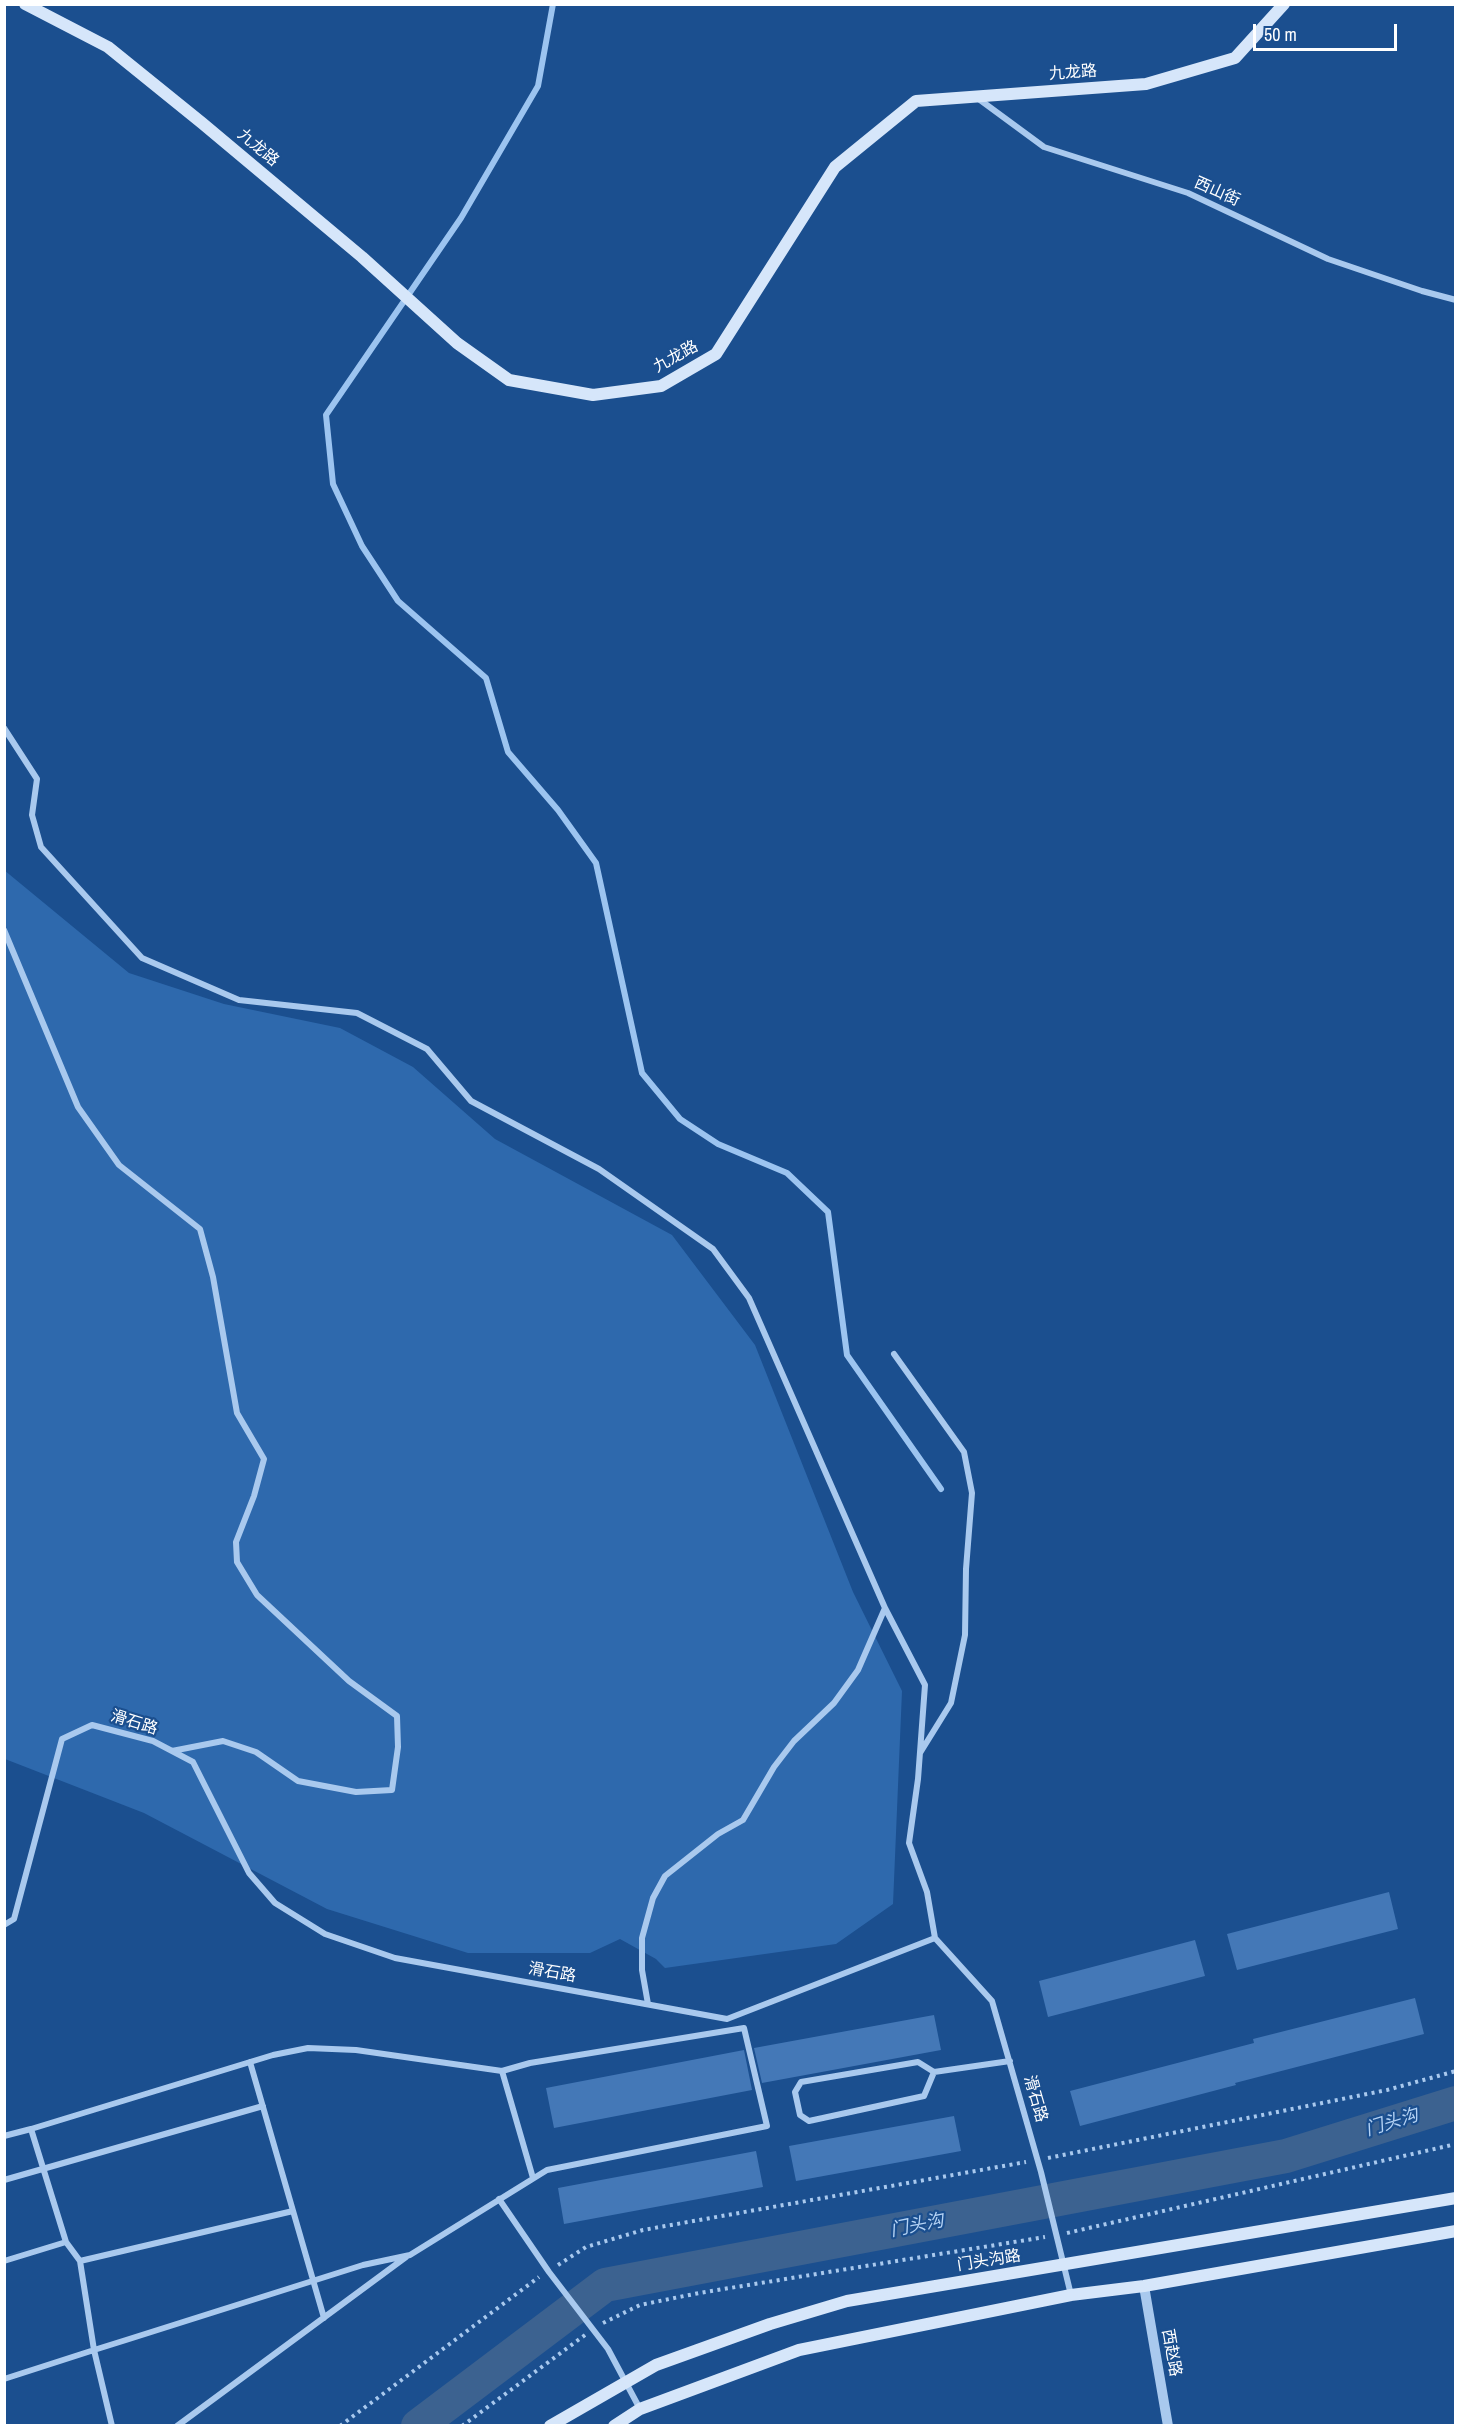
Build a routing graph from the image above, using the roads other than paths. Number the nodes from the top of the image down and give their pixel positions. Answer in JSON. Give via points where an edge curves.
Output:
{"nodes":[{"id":1,"x":25,"y":4,"type":"edge"},
{"id":2,"x":1284,"y":4,"type":"edge"},
{"id":3,"x":975,"y":97,"type":"junction"},
{"id":4,"x":1455,"y":300,"type":"edge"},
{"id":5,"x":4,"y":728,"type":"edge"},
{"id":6,"x":4,"y":930,"type":"edge"},
{"id":7,"x":894,"y":1354,"type":"dead end"},
{"id":8,"x":885,"y":1608,"type":"junction"},
{"id":9,"x":172,"y":1751,"type":"junction"},
{"id":10,"x":920,"y":1753,"type":"junction"},
{"id":11,"x":4,"y":1925,"type":"edge"},
{"id":12,"x":934,"y":1938,"type":"junction"},
{"id":13,"x":648,"y":2004,"type":"junction"},
{"id":14,"x":1010,"y":2061,"type":"junction"},
{"id":15,"x":250,"y":2062,"type":"junction"},
{"id":16,"x":502,"y":2071,"type":"junction"},
{"id":17,"x":934,"y":2072,"type":"junction"},
{"id":18,"x":263,"y":2106,"type":"junction"},
{"id":19,"x":30,"y":2129,"type":"junction"},
{"id":20,"x":4,"y":2136,"type":"edge"},
{"id":21,"x":43,"y":2170,"type":"junction"},
{"id":22,"x":533,"y":2178,"type":"junction"},
{"id":23,"x":4,"y":2180,"type":"edge"},
{"id":24,"x":1455,"y":2198,"type":"edge"},
{"id":25,"x":500,"y":2199,"type":"junction"},
{"id":26,"x":293,"y":2211,"type":"junction"},
{"id":27,"x":1455,"y":2231,"type":"edge"},
{"id":28,"x":66,"y":2242,"type":"junction"},
{"id":29,"x":410,"y":2254,"type":"junction"},
{"id":30,"x":4,"y":2261,"type":"edge"},
{"id":31,"x":80,"y":2261,"type":"junction"},
{"id":32,"x":1064,"y":2266,"type":"junction"},
{"id":33,"x":314,"y":2281,"type":"junction"},
{"id":34,"x":1144,"y":2286,"type":"junction"},
{"id":35,"x":1071,"y":2295,"type":"junction"},
{"id":36,"x":324,"y":2318,"type":"junction"},
{"id":37,"x":94,"y":2350,"type":"junction"},
{"id":38,"x":4,"y":2379,"type":"edge"},
{"id":39,"x":626,"y":2382,"type":"junction"},
{"id":40,"x":640,"y":2409,"type":"junction"},
{"id":41,"x":112,"y":2426,"type":"edge"},
{"id":42,"x":177,"y":2426,"type":"edge"},
{"id":43,"x":550,"y":2426,"type":"edge"},
{"id":44,"x":614,"y":2426,"type":"edge"},
{"id":45,"x":1168,"y":2426,"type":"edge"}],
"edges":[{"from":1,"to":3,"type":"main road","name":"九龙路","via":[[108,47],[362,258],[457,343],[509,380],[593,394],[661,386],[716,354],[835,167],[916,101]]},
{"from":2,"to":3,"type":"main road","name":"九龙路","via":[[1235,58],[1146,84]]},
{"from":3,"to":4,"type":"street","name":"西山街","via":[[1044,147],[1188,193],[1328,259]]},
{"from":5,"to":8,"type":"street","via":[[37,779],[32,814],[41,847],[142,958],[239,1000],[357,1013],[427,1049],[471,1101],[599,1169],[713,1249],[749,1298]]},
{"from":6,"to":9,"type":"street","via":[[78,1107],[119,1165],[200,1229],[213,1277],[237,1413],[264,1459],[236,1542],[237,1562],[265,1602],[349,1681],[397,1716],[398,1747],[392,1790],[356,1792],[298,1781],[256,1752],[223,1741]]},
{"from":7,"to":10,"type":"street","via":[[964,1452],[972,1493],[961,1658],[951,1703]]},
{"from":8,"to":10,"type":"street","via":[[924,1685]]},
{"from":8,"to":13,"type":"street","via":[[858,1670],[834,1703],[794,1741],[774,1767],[743,1820],[717,1834],[665,1876],[653,1898],[642,1938]]},
{"from":9,"to":11,"type":"street","name":"滑石路","via":[[153,1741],[92,1725],[62,1739],[14,1919]]},
{"from":9,"to":13,"type":"street","name":"滑石路","via":[[193,1762],[249,1874],[275,1903],[325,1934],[394,1958]]},
{"from":10,"to":12,"type":"street","via":[[909,1843],[927,1892]]},
{"from":12,"to":13,"type":"street","name":"滑石路","via":[[727,2019]]},
{"from":12,"to":14,"type":"street","name":"滑石路","via":[[992,2001]]},
{"from":14,"to":17,"type":"street"},
{"from":14,"to":32,"type":"street","name":"滑石路"},
{"from":15,"to":16,"type":"street","via":[[308,2048],[356,2049]]},
{"from":15,"to":18,"type":"street"},
{"from":15,"to":19,"type":"street"},
{"from":16,"to":22,"type":"street"},
{"from":16,"to":22,"type":"street","via":[[744,2028],[767,2126],[547,2170]]},
{"from":17,"to":17,"type":"street","via":[[918,2062],[801,2082],[795,2092],[800,2115],[809,2121],[924,2096]]},
{"from":18,"to":21,"type":"street"},
{"from":18,"to":26,"type":"street"},
{"from":19,"to":20,"type":"street"},
{"from":19,"to":21,"type":"street"},
{"from":21,"to":23,"type":"street"},
{"from":21,"to":28,"type":"street"},
{"from":22,"to":25,"type":"street"},
{"from":24,"to":32,"type":"main road","name":"门头沟路"},
{"from":25,"to":29,"type":"street"},
{"from":25,"to":39,"type":"street"},
{"from":26,"to":31,"type":"street"},
{"from":26,"to":33,"type":"street"},
{"from":27,"to":34,"type":"main road"},
{"from":28,"to":30,"type":"street"},
{"from":28,"to":31,"type":"street"},
{"from":29,"to":33,"type":"street"},
{"from":29,"to":36,"type":"street"},
{"from":31,"to":37,"type":"street"},
{"from":32,"to":35,"type":"street","name":"滑石路"},
{"from":32,"to":39,"type":"main road","name":"门头沟路","via":[[847,2301],[656,2365]]},
{"from":33,"to":36,"type":"street"},
{"from":33,"to":37,"type":"street"},
{"from":34,"to":35,"type":"main road"},
{"from":34,"to":45,"type":"street","name":"西赵路"},
{"from":35,"to":40,"type":"main road","via":[[799,2350]]},
{"from":36,"to":42,"type":"street"},
{"from":37,"to":38,"type":"street"},
{"from":37,"to":41,"type":"street"},
{"from":39,"to":40,"type":"street"},
{"from":39,"to":43,"type":"main road","name":"门头沟路"},
{"from":40,"to":44,"type":"main road"}]}
